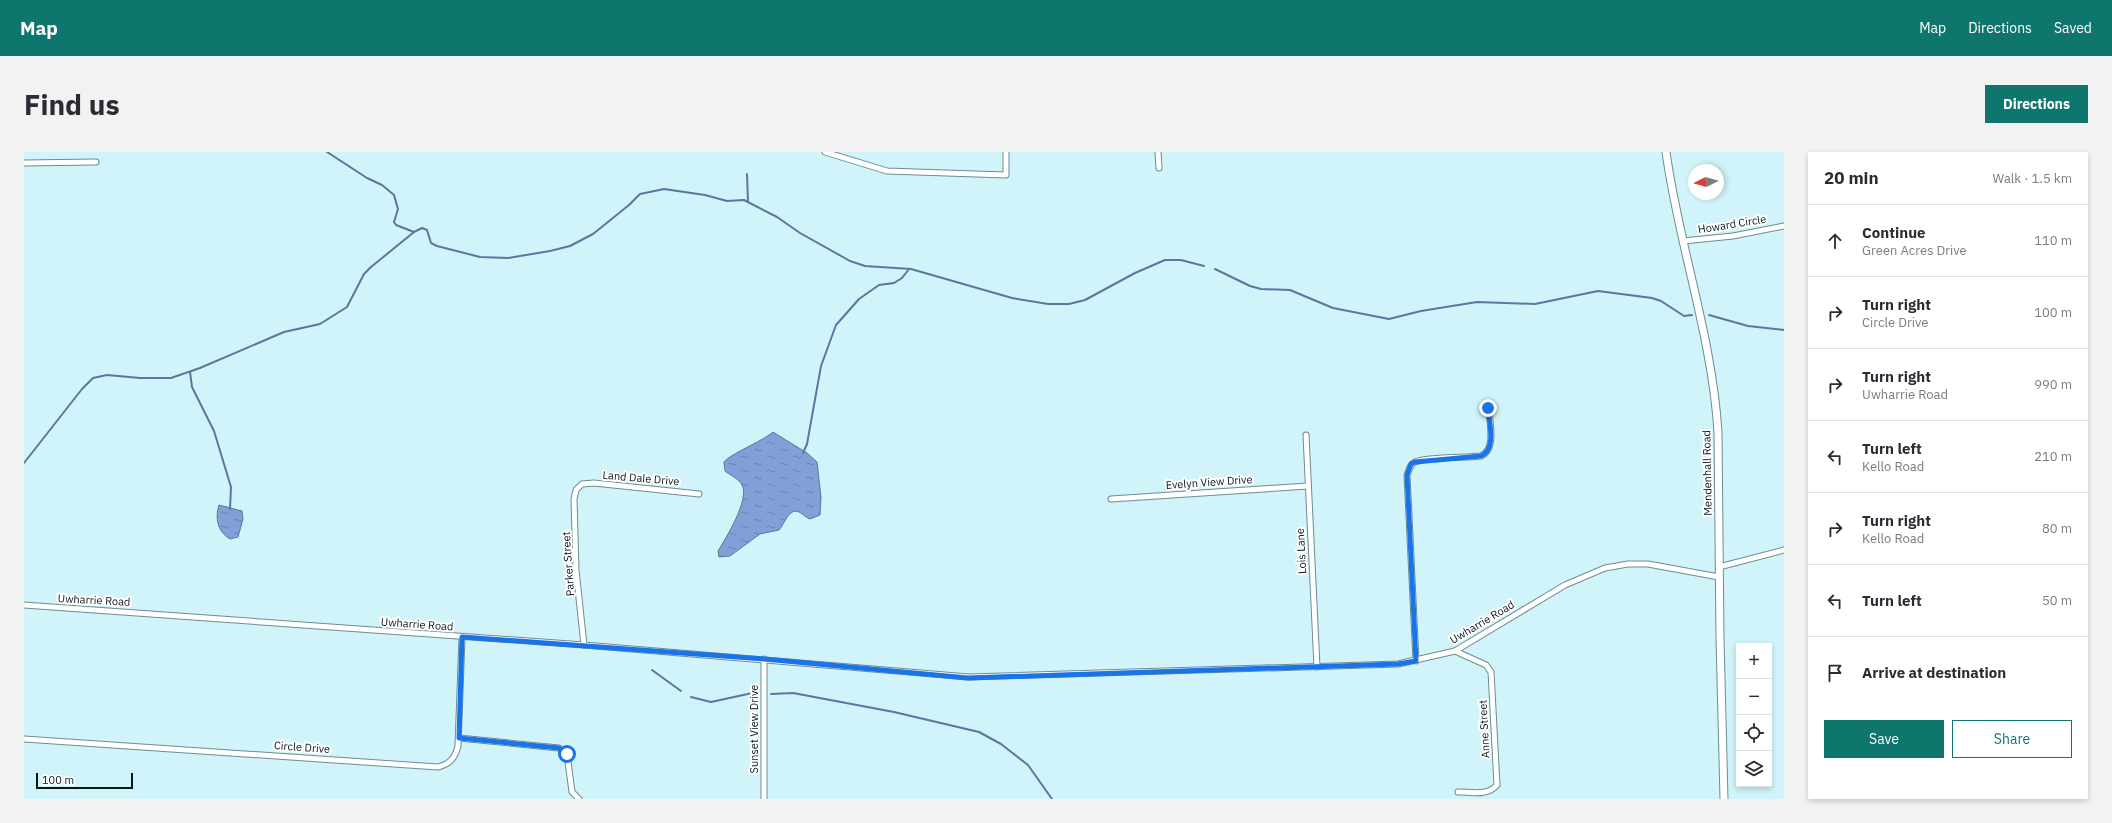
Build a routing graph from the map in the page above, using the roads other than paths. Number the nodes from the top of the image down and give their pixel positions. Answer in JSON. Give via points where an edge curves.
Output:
{"nodes":[{"id":1,"x":826,"y":152,"type":"edge"},
{"id":2,"x":1006,"y":152,"type":"edge"},
{"id":3,"x":1158,"y":152,"type":"edge"},
{"id":4,"x":1666,"y":152,"type":"edge"},
{"id":5,"x":96,"y":162,"type":"dead end"},
{"id":6,"x":24,"y":163,"type":"edge"},
{"id":7,"x":1159,"y":168,"type":"dead end"},
{"id":8,"x":1784,"y":226,"type":"edge"},
{"id":9,"x":1683,"y":242,"type":"junction"},
{"id":10,"x":1488,"y":408,"type":"dead end"},
{"id":11,"x":1306,"y":435,"type":"dead end"},
{"id":12,"x":582,"y":484,"type":"joint"},
{"id":13,"x":1308,"y":486,"type":"junction"},
{"id":14,"x":699,"y":494,"type":"dead end"},
{"id":15,"x":1112,"y":499,"type":"dead end"},
{"id":16,"x":1784,"y":550,"type":"edge"},
{"id":17,"x":1719,"y":567,"type":"junction"},
{"id":18,"x":1719,"y":577,"type":"junction"},
{"id":19,"x":24,"y":605,"type":"edge"},
{"id":20,"x":462,"y":637,"type":"junction"},
{"id":21,"x":584,"y":645,"type":"junction"},
{"id":22,"x":1455,"y":652,"type":"junction"},
{"id":23,"x":764,"y":659,"type":"junction"},
{"id":24,"x":1416,"y":661,"type":"junction"},
{"id":25,"x":1317,"y":667,"type":"junction"},
{"id":26,"x":459,"y":738,"type":"junction"},
{"id":27,"x":24,"y":739,"type":"edge"},
{"id":28,"x":1458,"y":792,"type":"dead end"},
{"id":29,"x":579,"y":799,"type":"edge"},
{"id":30,"x":764,"y":799,"type":"edge"},
{"id":31,"x":1724,"y":799,"type":"edge"}],
"edges":[{"from":1,"to":2,"type":"street","via":[[887,170],[1006,175]]},
{"from":3,"to":7,"type":"street"},
{"from":4,"to":9,"type":"street","name":"Mendenhall Road","via":[[1671,192]]},
{"from":5,"to":6,"type":"street"},
{"from":8,"to":9,"type":"street","name":"Howard Circle"},
{"from":9,"to":17,"type":"street","name":"Mendenhall Road","via":[[1702,321],[1716,400]]},
{"from":10,"to":24,"type":"street","via":[[1490,450],[1481,456],[1421,460],[1411,464],[1409,469],[1406,488]]},
{"from":11,"to":13,"type":"street","name":"Lois Lane"},
{"from":12,"to":14,"type":"street","name":"Land Dale Drive"},
{"from":12,"to":21,"type":"street","name":"Parker Street","via":[[576,490],[574,498],[576,570]]},
{"from":13,"to":15,"type":"street","name":"Evelyn View Drive"},
{"from":13,"to":25,"type":"street","name":"Lois Lane"},
{"from":16,"to":17,"type":"street"},
{"from":17,"to":18,"type":"street","name":"Mendenhall Road"},
{"from":18,"to":22,"type":"street","name":"Uwharrie Road","via":[[1648,564],[1604,568],[1565,585]]},
{"from":18,"to":31,"type":"street","name":"Mendenhall Road"},
{"from":19,"to":20,"type":"street","name":"Uwharrie Road"},
{"from":20,"to":21,"type":"street","name":"Uwharrie Road"},
{"from":20,"to":26,"type":"street","name":"Circle Drive"},
{"from":21,"to":23,"type":"street","name":"Uwharrie Road"},
{"from":22,"to":24,"type":"street","name":"Uwharrie Road"},
{"from":22,"to":28,"type":"street","name":"Anne Street","via":[[1486,665],[1490,672],[1497,785],[1492,790],[1484,792]]},
{"from":23,"to":25,"type":"street","name":"Uwharrie Road","via":[[968,678]]},
{"from":23,"to":30,"type":"street","name":"Sunset View Drive"},
{"from":24,"to":25,"type":"street","name":"Uwharrie Road"},
{"from":26,"to":27,"type":"street","name":"Circle Drive","via":[[453,760],[438,767]]},
{"from":26,"to":29,"type":"street","via":[[559,748],[567,754],[572,792]]}]}
